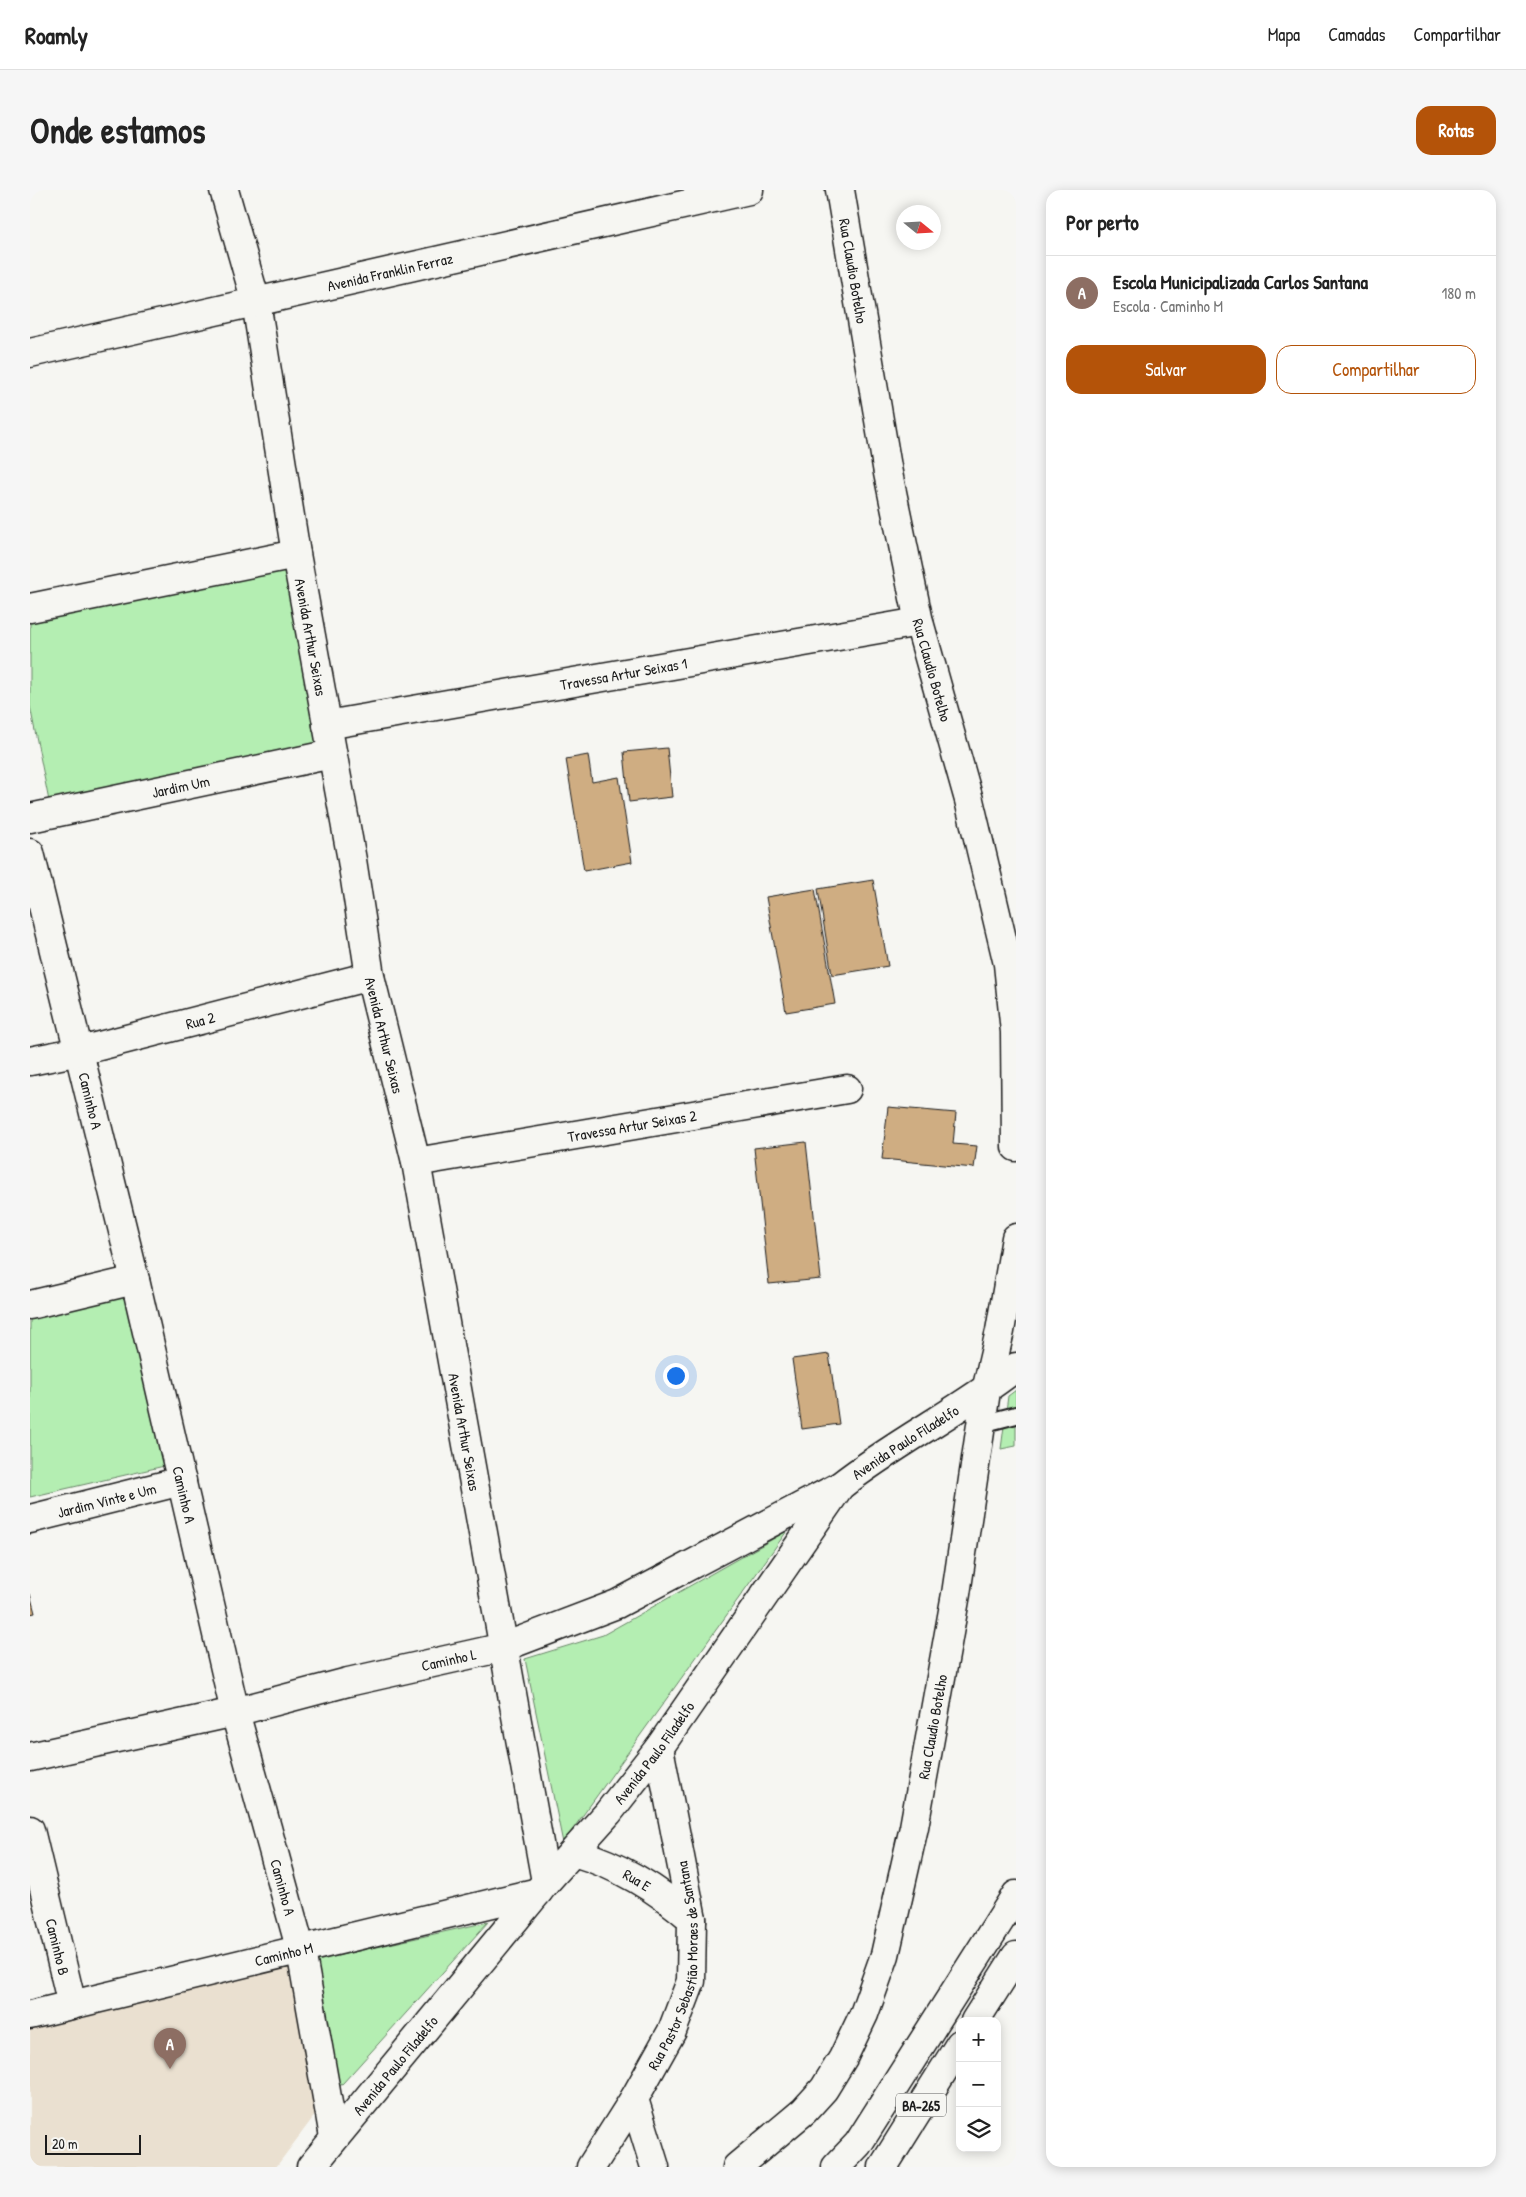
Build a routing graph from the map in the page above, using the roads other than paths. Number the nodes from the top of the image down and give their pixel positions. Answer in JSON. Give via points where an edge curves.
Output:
{"nodes":[{"id":1,"x":224,"y":190,"type":"edge"},
{"id":2,"x":749,"y":190,"type":"edge"},
{"id":3,"x":840,"y":190,"type":"edge"},
{"id":4,"x":689,"y":197,"type":"edge"},
{"id":5,"x":256,"y":302,"type":"junction"},
{"id":6,"x":30,"y":353,"type":"edge"},
{"id":7,"x":296,"y":554,"type":"junction"},
{"id":8,"x":30,"y":608,"type":"edge"},
{"id":9,"x":919,"y":622,"type":"junction"},
{"id":10,"x":327,"y":726,"type":"junction"},
{"id":11,"x":332,"y":754,"type":"junction"},
{"id":12,"x":30,"y":818,"type":"edge"},
{"id":13,"x":30,"y":854,"type":"edge"},
{"id":14,"x":370,"y":976,"type":"junction"},
{"id":15,"x":80,"y":1051,"type":"junction"},
{"id":16,"x":30,"y":1061,"type":"edge"},
{"id":17,"x":847,"y":1089,"type":"dead end"},
{"id":18,"x":1016,"y":1147,"type":"edge"},
{"id":19,"x":416,"y":1162,"type":"junction"},
{"id":20,"x":1016,"y":1238,"type":"edge"},
{"id":21,"x":135,"y":1280,"type":"junction"},
{"id":22,"x":30,"y":1304,"type":"edge"},
{"id":23,"x":1016,"y":1367,"type":"edge"},
{"id":24,"x":986,"y":1391,"type":"junction"},
{"id":25,"x":1016,"y":1415,"type":"edge"},
{"id":26,"x":981,"y":1424,"type":"junction"},
{"id":27,"x":182,"y":1481,"type":"junction"},
{"id":28,"x":840,"y":1486,"type":"junction"},
{"id":29,"x":30,"y":1519,"type":"edge"},
{"id":30,"x":504,"y":1647,"type":"junction"},
{"id":31,"x":234,"y":1712,"type":"junction"},
{"id":32,"x":659,"y":1748,"type":"junction"},
{"id":33,"x":30,"y":1757,"type":"edge"},
{"id":34,"x":30,"y":1830,"type":"edge"},
{"id":35,"x":574,"y":1852,"type":"junction"},
{"id":36,"x":542,"y":1887,"type":"junction"},
{"id":37,"x":1016,"y":1895,"type":"edge"},
{"id":38,"x":692,"y":1919,"type":"junction"},
{"id":39,"x":301,"y":1951,"type":"junction"},
{"id":40,"x":1016,"y":1956,"type":"edge"},
{"id":41,"x":72,"y":2005,"type":"junction"},
{"id":42,"x":30,"y":2015,"type":"edge"},
{"id":43,"x":977,"y":2017,"type":"edge"},
{"id":44,"x":956,"y":2050,"type":"edge"},
{"id":45,"x":634,"y":2099,"type":"junction"},
{"id":46,"x":334,"y":2137,"type":"junction"},
{"id":47,"x":311,"y":2167,"type":"edge"},
{"id":48,"x":591,"y":2167,"type":"edge"},
{"id":49,"x":655,"y":2167,"type":"edge"},
{"id":50,"x":738,"y":2167,"type":"edge"},
{"id":51,"x":836,"y":2167,"type":"edge"},
{"id":52,"x":883,"y":2167,"type":"edge"}],
"edges":[{"from":1,"to":5,"type":"street","name":"Avenida Arthur Seixas"},
{"from":2,"to":4,"type":"street","name":"Avenida Franklin Ferraz"},
{"from":3,"to":9,"type":"street","name":"Rua Claudio Botelho","via":[[888,473]]},
{"from":4,"to":5,"type":"street","name":"Avenida Franklin Ferraz"},
{"from":5,"to":6,"type":"street","name":"Avenida Franklin Ferraz"},
{"from":5,"to":7,"type":"street","name":"Avenida Arthur Seixas"},
{"from":7,"to":8,"type":"street"},
{"from":7,"to":10,"type":"street","name":"Avenida Arthur Seixas"},
{"from":9,"to":10,"type":"street","name":"Travessa Artur Seixas 1"},
{"from":9,"to":18,"type":"street","name":"Rua Claudio Botelho","via":[[969,800],[1008,964],[1015,1032]]},
{"from":10,"to":11,"type":"street","name":"Avenida Arthur Seixas"},
{"from":11,"to":12,"type":"street","name":"Jardim Um"},
{"from":11,"to":14,"type":"street","name":"Avenida Arthur Seixas"},
{"from":13,"to":15,"type":"street","name":"Caminho A"},
{"from":14,"to":15,"type":"street","name":"Rua 2"},
{"from":14,"to":19,"type":"street","name":"Avenida Arthur Seixas"},
{"from":15,"to":16,"type":"street","name":"Rua 2"},
{"from":15,"to":21,"type":"street","name":"Caminho A"},
{"from":17,"to":19,"type":"street","name":"Travessa Artur Seixas 2"},
{"from":19,"to":30,"type":"street","name":"Avenida Arthur Seixas"},
{"from":20,"to":24,"type":"street","name":"Rua Claudio Botelho"},
{"from":21,"to":22,"type":"street"},
{"from":21,"to":27,"type":"street","name":"Caminho A"},
{"from":23,"to":24,"type":"street","name":"Avenida Paulo Filadelfo"},
{"from":24,"to":26,"type":"street","name":"Rua Claudio Botelho"},
{"from":24,"to":28,"type":"street","name":"Avenida Paulo Filadelfo","via":[[871,1462]]},
{"from":25,"to":26,"type":"lane","name":"Avenida Paulo Filadelfo"},
{"from":26,"to":50,"type":"street","name":"Rua Claudio Botelho","via":[[956,1594],[915,1817],[885,1955],[844,2058],[824,2089],[804,2111]]},
{"from":27,"to":29,"type":"street","name":"Jardim Vinte e Um"},
{"from":27,"to":31,"type":"street","name":"Caminho A"},
{"from":28,"to":30,"type":"street","name":"Caminho L","via":[[617,1604]]},
{"from":28,"to":32,"type":"street","name":"Avenida Paulo Filadelfo"},
{"from":30,"to":31,"type":"street","name":"Caminho L"},
{"from":30,"to":36,"type":"street","name":"Avenida Arthur Seixas"},
{"from":31,"to":33,"type":"street","name":"Caminho L"},
{"from":31,"to":39,"type":"street","name":"Caminho A"},
{"from":32,"to":35,"type":"street","name":"Avenida Paulo Filadelfo"},
{"from":32,"to":38,"type":"street","name":"Rua Pastor Sebastião Moraes de Santana"},
{"from":34,"to":41,"type":"street","name":"Caminho B"},
{"from":35,"to":36,"type":"street","name":"Avenida Paulo Filadelfo"},
{"from":35,"to":38,"type":"street","name":"Rua E","via":[[622,1870],[654,1888]]},
{"from":36,"to":39,"type":"street","name":"Caminho M"},
{"from":36,"to":46,"type":"street","name":"Avenida Paulo Filadelfo"},
{"from":37,"to":51,"type":"street","via":[[858,2144]]},
{"from":38,"to":45,"type":"street","name":"Rua Pastor Sebastião Moraes de Santana","via":[[691,1981],[672,2030]]},
{"from":39,"to":41,"type":"street","name":"Caminho M"},
{"from":39,"to":46,"type":"street","name":"Caminho A"},
{"from":40,"to":43,"type":"street"},
{"from":41,"to":42,"type":"street","name":"Caminho M"},
{"from":44,"to":52,"type":"street","number":"BA-265"},
{"from":45,"to":48,"type":"street","name":"Rua Pastor Sebastião Moraes de Santana"},
{"from":45,"to":49,"type":"street"},
{"from":46,"to":47,"type":"street","name":"Avenida Paulo Filadelfo"}]}
